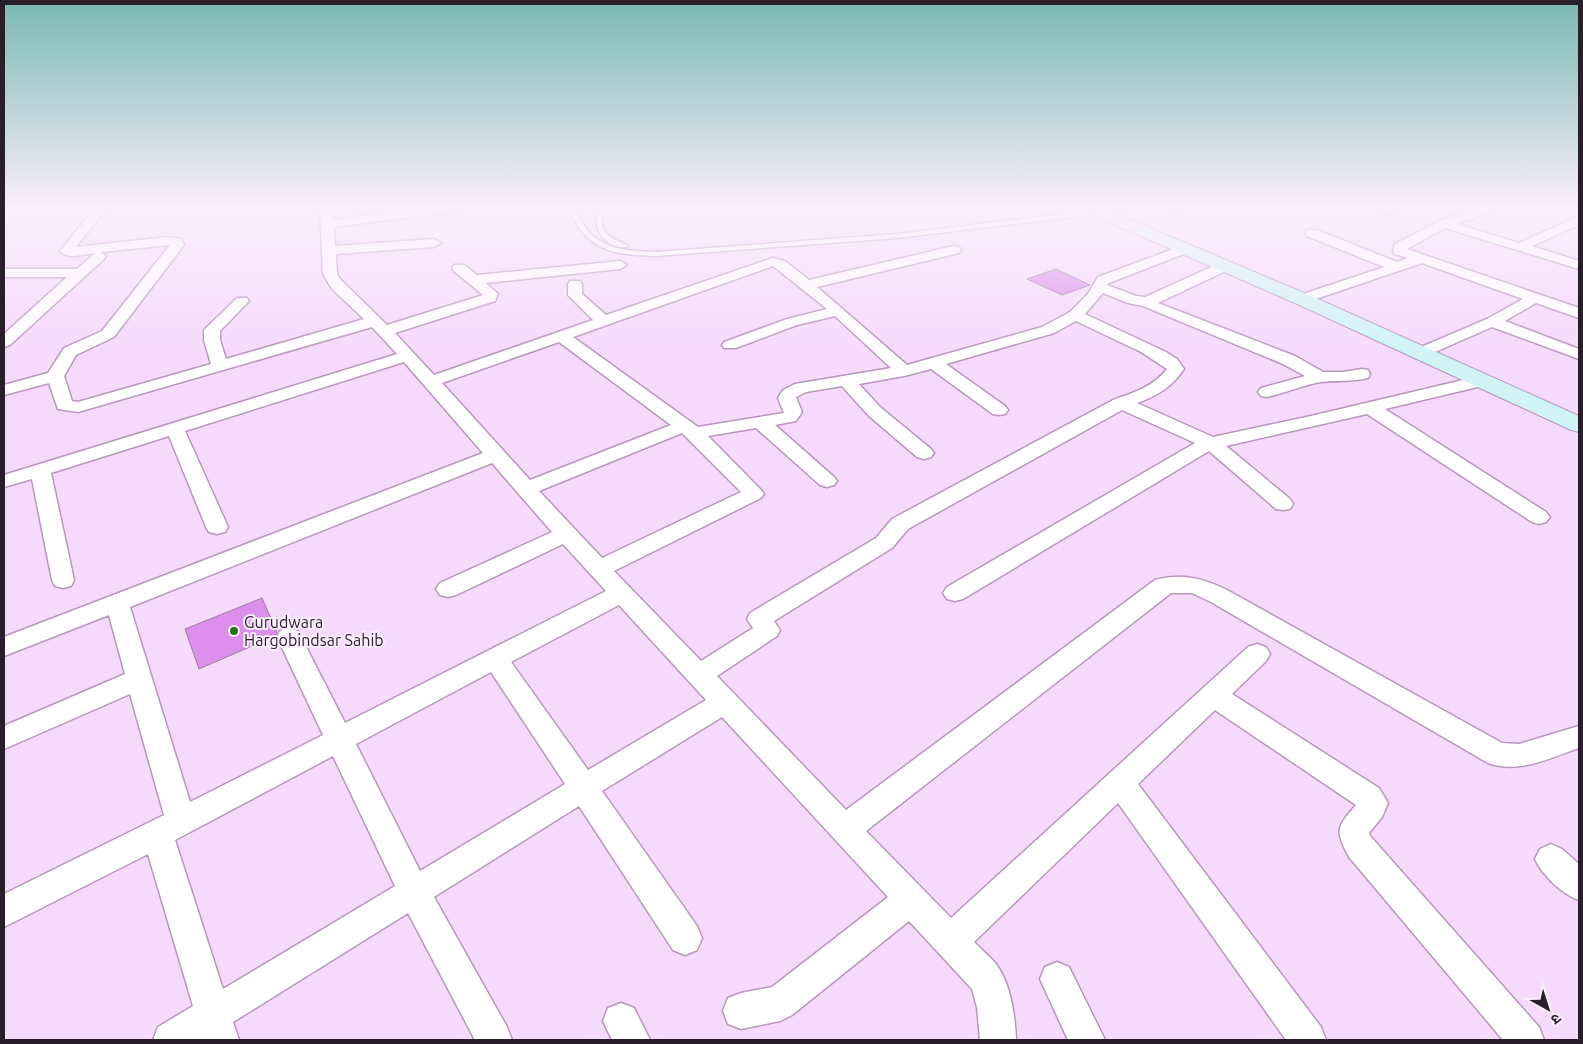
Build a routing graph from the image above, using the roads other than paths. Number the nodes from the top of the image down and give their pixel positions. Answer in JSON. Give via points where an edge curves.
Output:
{"nodes":[{"id":1,"x":99,"y":256,"type":"dead end"},
{"id":2,"x":169,"y":256,"type":"edge"},
{"id":3,"x":329,"y":256,"type":"edge"},
{"id":4,"x":930,"y":256,"type":"edge"},
{"id":5,"x":1164,"y":256,"type":"edge"},
{"id":6,"x":1202,"y":256,"type":"edge"},
{"id":7,"x":1369,"y":256,"type":"edge"},
{"id":8,"x":1412,"y":256,"type":"edge"},
{"id":9,"x":1550,"y":256,"type":"edge"},
{"id":10,"x":1420,"y":259,"type":"junction"},
{"id":11,"x":620,"y":265,"type":"dead end"},
{"id":12,"x":1579,"y":265,"type":"edge"},
{"id":13,"x":1225,"y":266,"type":"junction"},
{"id":14,"x":1397,"y":267,"type":"junction"},
{"id":15,"x":459,"y":268,"type":"dead end"},
{"id":16,"x":4,"y":273,"type":"edge"},
{"id":17,"x":79,"y":273,"type":"junction"},
{"id":18,"x":474,"y":280,"type":"junction"},
{"id":19,"x":575,"y":284,"type":"dead end"},
{"id":20,"x":807,"y":285,"type":"junction"},
{"id":21,"x":1099,"y":287,"type":"junction"},
{"id":22,"x":1535,"y":298,"type":"junction"},
{"id":23,"x":1302,"y":299,"type":"junction"},
{"id":24,"x":242,"y":301,"type":"dead end"},
{"id":25,"x":1147,"y":302,"type":"junction"},
{"id":26,"x":838,"y":311,"type":"junction"},
{"id":27,"x":1579,"y":312,"type":"edge"},
{"id":28,"x":1074,"y":315,"type":"junction"},
{"id":29,"x":604,"y":321,"type":"junction"},
{"id":30,"x":1492,"y":322,"type":"junction"},
{"id":31,"x":380,"y":326,"type":"junction"},
{"id":32,"x":562,"y":336,"type":"junction"},
{"id":33,"x":4,"y":342,"type":"edge"},
{"id":34,"x":730,"y":345,"type":"dead end"},
{"id":35,"x":1420,"y":354,"type":"junction"},
{"id":36,"x":1579,"y":354,"type":"edge"},
{"id":37,"x":407,"y":356,"type":"junction"},
{"id":38,"x":934,"y":363,"type":"junction"},
{"id":39,"x":220,"y":366,"type":"junction"},
{"id":40,"x":904,"y":371,"type":"junction"},
{"id":41,"x":1362,"y":374,"type":"dead end"},
{"id":42,"x":55,"y":376,"type":"junction"},
{"id":43,"x":1320,"y":377,"type":"junction"},
{"id":44,"x":432,"y":381,"type":"junction"},
{"id":45,"x":847,"y":381,"type":"junction"},
{"id":46,"x":1480,"y":381,"type":"junction"},
{"id":47,"x":4,"y":390,"type":"edge"},
{"id":48,"x":1267,"y":392,"type":"dead end"},
{"id":49,"x":1121,"y":403,"type":"junction"},
{"id":50,"x":1370,"y":408,"type":"junction"},
{"id":51,"x":999,"y":410,"type":"dead end"},
{"id":52,"x":760,"y":422,"type":"junction"},
{"id":53,"x":1579,"y":424,"type":"edge"},
{"id":54,"x":175,"y":428,"type":"junction"},
{"id":55,"x":689,"y":429,"type":"junction"},
{"id":56,"x":1211,"y":443,"type":"junction"},
{"id":57,"x":924,"y":453,"type":"dead end"},
{"id":58,"x":495,"y":455,"type":"junction"},
{"id":59,"x":40,"y":470,"type":"junction"},
{"id":60,"x":4,"y":481,"type":"edge"},
{"id":61,"x":827,"y":481,"type":"dead end"},
{"id":62,"x":528,"y":488,"type":"junction"},
{"id":63,"x":1284,"y":504,"type":"dead end"},
{"id":64,"x":1539,"y":517,"type":"dead end"},
{"id":65,"x":217,"y":527,"type":"dead end"},
{"id":66,"x":566,"y":534,"type":"junction"},
{"id":67,"x":599,"y":569,"type":"junction"},
{"id":68,"x":63,"y":580,"type":"dead end"},
{"id":69,"x":448,"y":589,"type":"dead end"},
{"id":70,"x":621,"y":593,"type":"junction"},
{"id":71,"x":955,"y":593,"type":"dead end"},
{"id":72,"x":117,"y":603,"type":"junction"},
{"id":73,"x":289,"y":637,"type":"dead end"},
{"id":74,"x":4,"y":647,"type":"edge"},
{"id":75,"x":1257,"y":654,"type":"dead end"},
{"id":76,"x":495,"y":658,"type":"junction"},
{"id":77,"x":699,"y":675,"type":"junction"},
{"id":78,"x":139,"y":679,"type":"junction"},
{"id":79,"x":1213,"y":695,"type":"junction"},
{"id":80,"x":724,"y":702,"type":"junction"},
{"id":81,"x":1579,"y":737,"type":"edge"},
{"id":82,"x":4,"y":738,"type":"edge"},
{"id":83,"x":340,"y":739,"type":"junction"},
{"id":84,"x":1120,"y":783,"type":"junction"},
{"id":85,"x":584,"y":788,"type":"junction"},
{"id":86,"x":169,"y":827,"type":"junction"},
{"id":87,"x":844,"y":830,"type":"junction"},
{"id":88,"x":1551,"y":859,"type":"dead end"},
{"id":89,"x":1579,"y":885,"type":"edge"},
{"id":90,"x":414,"y":892,"type":"junction"},
{"id":91,"x":910,"y":900,"type":"junction"},
{"id":92,"x":4,"y":911,"type":"edge"},
{"id":93,"x":684,"y":938,"type":"dead end"},
{"id":94,"x":950,"y":941,"type":"junction"},
{"id":95,"x":1057,"y":979,"type":"dead end"},
{"id":96,"x":741,"y":1011,"type":"dead end"},
{"id":97,"x":217,"y":1027,"type":"edge"},
{"id":98,"x":171,"y":1040,"type":"edge"},
{"id":99,"x":494,"y":1040,"type":"edge"},
{"id":100,"x":998,"y":1040,"type":"edge"},
{"id":101,"x":1087,"y":1040,"type":"edge"},
{"id":102,"x":1308,"y":1040,"type":"edge"},
{"id":103,"x":1526,"y":1040,"type":"edge"}],
"edges":[{"from":1,"to":17,"type":"street"},
{"from":2,"to":42,"type":"street","via":[[108,334],[67,354]]},
{"from":3,"to":31,"type":"street","via":[[331,278]]},
{"from":4,"to":20,"type":"street"},
{"from":5,"to":21,"type":"street","via":[[1103,280]]},
{"from":6,"to":13,"type":"street"},
{"from":7,"to":14,"type":"street"},
{"from":8,"to":10,"type":"street"},
{"from":9,"to":12,"type":"street"},
{"from":10,"to":14,"type":"street"},
{"from":10,"to":22,"type":"street"},
{"from":11,"to":18,"type":"street"},
{"from":13,"to":23,"type":"street"},
{"from":13,"to":25,"type":"street"},
{"from":14,"to":23,"type":"street"},
{"from":15,"to":18,"type":"street"},
{"from":16,"to":17,"type":"street"},
{"from":17,"to":33,"type":"street"},
{"from":18,"to":31,"type":"street","via":[[491,294],[490,298]]},
{"from":19,"to":29,"type":"street","via":[[576,294]]},
{"from":20,"to":26,"type":"street"},
{"from":20,"to":29,"type":"street","via":[[780,264],[769,262]]},
{"from":21,"to":25,"type":"street"},
{"from":21,"to":28,"type":"street"},
{"from":22,"to":27,"type":"street"},
{"from":22,"to":30,"type":"street"},
{"from":23,"to":35,"type":"street"},
{"from":24,"to":39,"type":"street","via":[[212,330]]},
{"from":25,"to":43,"type":"street","via":[[1289,360]]},
{"from":26,"to":34,"type":"street","via":[[792,322]]},
{"from":26,"to":40,"type":"street"},
{"from":28,"to":38,"type":"street","via":[[1048,330]]},
{"from":28,"to":49,"type":"street","via":[[1174,363],[1176,369],[1171,378],[1149,392]]},
{"from":29,"to":32,"type":"street"},
{"from":30,"to":35,"type":"street"},
{"from":30,"to":36,"type":"street"},
{"from":31,"to":37,"type":"street"},
{"from":31,"to":39,"type":"street"},
{"from":32,"to":44,"type":"street"},
{"from":32,"to":55,"type":"street"},
{"from":35,"to":46,"type":"street"},
{"from":37,"to":44,"type":"street"},
{"from":37,"to":54,"type":"street"},
{"from":38,"to":40,"type":"street"},
{"from":38,"to":51,"type":"street"},
{"from":39,"to":42,"type":"street","via":[[78,407],[64,405]]},
{"from":40,"to":45,"type":"street"},
{"from":41,"to":43,"type":"street"},
{"from":42,"to":47,"type":"street"},
{"from":43,"to":48,"type":"street"},
{"from":44,"to":58,"type":"street"},
{"from":45,"to":52,"type":"street","via":[[794,391],[787,398],[793,414]]},
{"from":45,"to":57,"type":"street","via":[[874,411]]},
{"from":46,"to":50,"type":"street"},
{"from":46,"to":53,"type":"street"},
{"from":49,"to":56,"type":"street"},
{"from":49,"to":77,"type":"street","via":[[900,524],[884,543],[759,619],[768,630]]},
{"from":50,"to":56,"type":"street"},
{"from":50,"to":64,"type":"street"},
{"from":52,"to":55,"type":"street"},
{"from":52,"to":61,"type":"street"},
{"from":54,"to":59,"type":"street"},
{"from":54,"to":65,"type":"street"},
{"from":55,"to":62,"type":"street"},
{"from":55,"to":67,"type":"street","via":[[754,494]]},
{"from":56,"to":63,"type":"street"},
{"from":56,"to":71,"type":"street"},
{"from":58,"to":62,"type":"street"},
{"from":58,"to":72,"type":"street"},
{"from":59,"to":60,"type":"street"},
{"from":59,"to":68,"type":"street"},
{"from":62,"to":66,"type":"street"},
{"from":66,"to":67,"type":"street"},
{"from":66,"to":69,"type":"street"},
{"from":67,"to":70,"type":"street"},
{"from":70,"to":76,"type":"street"},
{"from":70,"to":77,"type":"street"},
{"from":72,"to":74,"type":"street"},
{"from":72,"to":78,"type":"street"},
{"from":73,"to":83,"type":"street"},
{"from":75,"to":79,"type":"street"},
{"from":76,"to":83,"type":"street"},
{"from":76,"to":85,"type":"street"},
{"from":77,"to":80,"type":"street"},
{"from":78,"to":82,"type":"street"},
{"from":78,"to":86,"type":"street"},
{"from":79,"to":84,"type":"street"},
{"from":79,"to":103,"type":"street","via":[[1370,797],[1372,808],[1354,829],[1360,847]]},
{"from":80,"to":85,"type":"street"},
{"from":80,"to":87,"type":"street"},
{"from":81,"to":87,"type":"street","via":[[1518,756],[1498,755],[1199,585],[1179,582],[1163,586]]},
{"from":83,"to":86,"type":"street"},
{"from":83,"to":90,"type":"street"},
{"from":84,"to":94,"type":"street"},
{"from":84,"to":102,"type":"street"},
{"from":85,"to":90,"type":"street"},
{"from":85,"to":93,"type":"street"},
{"from":86,"to":92,"type":"street"},
{"from":86,"to":97,"type":"street"},
{"from":87,"to":91,"type":"street"},
{"from":88,"to":89,"type":"street"},
{"from":90,"to":97,"type":"street"},
{"from":90,"to":99,"type":"street"},
{"from":91,"to":94,"type":"street"},
{"from":91,"to":96,"type":"street","via":[[780,1003]]},
{"from":94,"to":100,"type":"street","via":[[984,977],[992,992]]},
{"from":95,"to":101,"type":"street"},
{"from":97,"to":98,"type":"street"}]}
